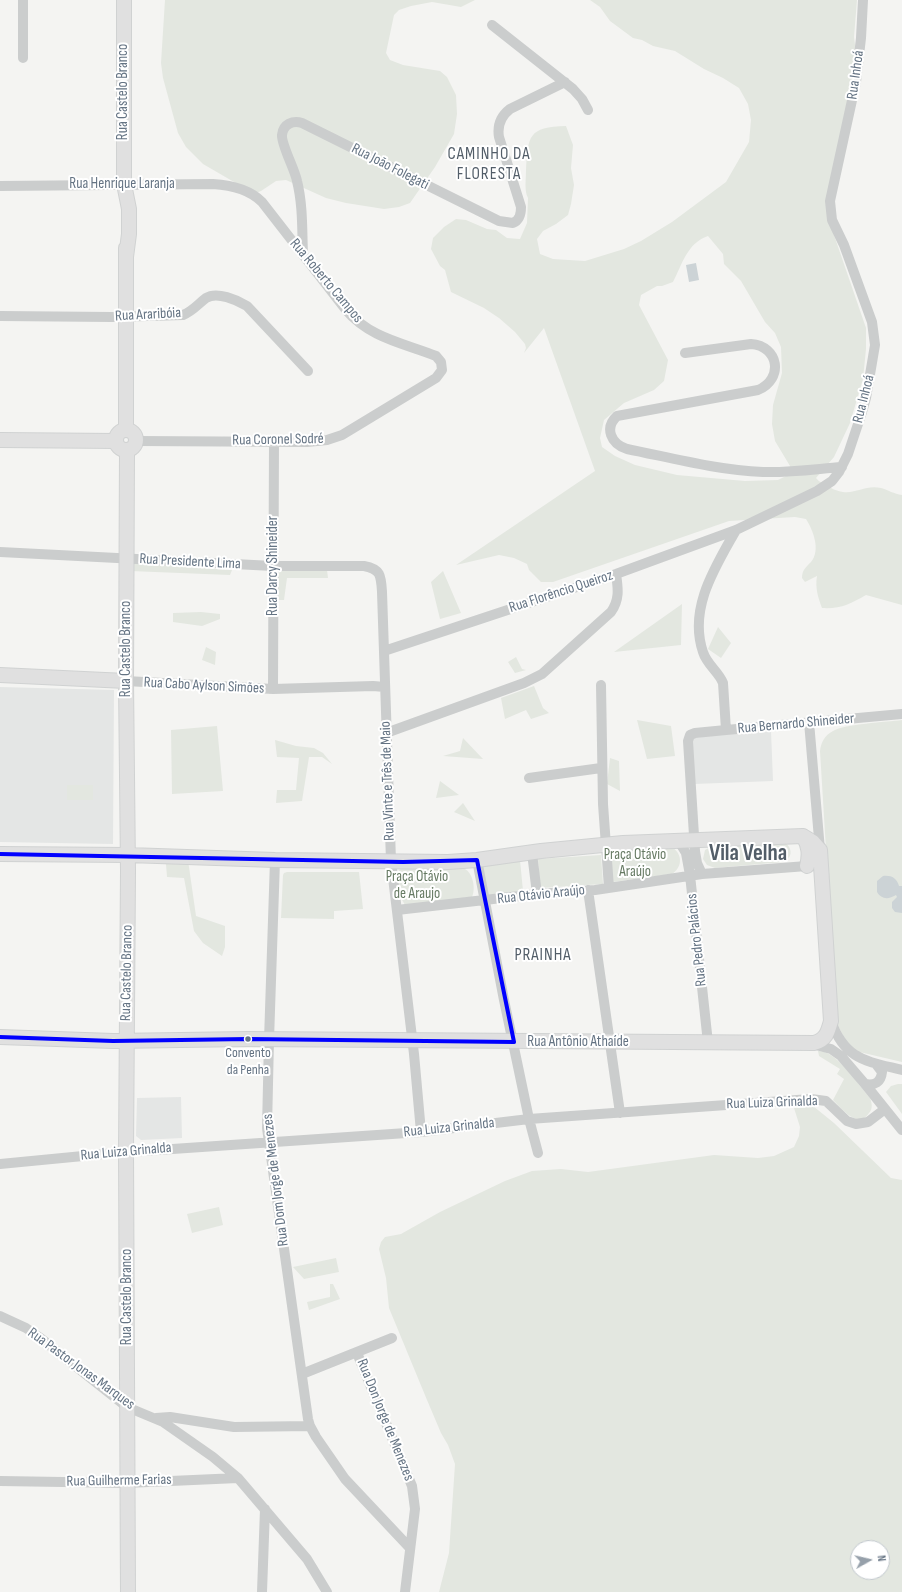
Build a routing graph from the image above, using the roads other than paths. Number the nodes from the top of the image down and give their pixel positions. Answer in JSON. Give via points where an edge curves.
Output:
{"nodes":[{"id":1,"x":23,"y":0,"type":"edge"},
{"id":2,"x":124,"y":0,"type":"edge"},
{"id":3,"x":863,"y":0,"type":"edge"},
{"id":4,"x":492,"y":25,"type":"dead end"},
{"id":5,"x":23,"y":58,"type":"dead end"},
{"id":6,"x":565,"y":82,"type":"junction"},
{"id":7,"x":588,"y":110,"type":"dead end"},
{"id":8,"x":124,"y":184,"type":"junction"},
{"id":9,"x":0,"y":186,"type":"edge"},
{"id":10,"x":242,"y":191,"type":"joint"},
{"id":11,"x":303,"y":255,"type":"junction"},
{"id":12,"x":0,"y":316,"type":"edge"},
{"id":13,"x":126,"y":316,"type":"junction"},
{"id":14,"x":684,"y":353,"type":"dead end"},
{"id":15,"x":442,"y":366,"type":"joint"},
{"id":16,"x":308,"y":372,"type":"dead end"},
{"id":17,"x":126,"y":430,"type":"junction"},
{"id":18,"x":0,"y":440,"type":"edge"},
{"id":19,"x":116,"y":441,"type":"junction"},
{"id":20,"x":137,"y":441,"type":"junction"},
{"id":21,"x":274,"y":442,"type":"junction"},
{"id":22,"x":126,"y":451,"type":"junction"},
{"id":23,"x":842,"y":467,"type":"junction"},
{"id":24,"x":736,"y":530,"type":"junction"},
{"id":25,"x":0,"y":552,"type":"edge"},
{"id":26,"x":126,"y":559,"type":"junction"},
{"id":27,"x":274,"y":566,"type":"junction"},
{"id":28,"x":378,"y":573,"type":"joint"},
{"id":29,"x":616,"y":574,"type":"junction"},
{"id":30,"x":384,"y":651,"type":"junction"},
{"id":31,"x":0,"y":675,"type":"edge"},
{"id":32,"x":126,"y":681,"type":"junction"},
{"id":33,"x":601,"y":685,"type":"dead end"},
{"id":34,"x":385,"y":687,"type":"junction"},
{"id":35,"x":273,"y":689,"type":"junction"},
{"id":36,"x":902,"y":714,"type":"edge"},
{"id":37,"x":809,"y":722,"type":"junction"},
{"id":38,"x":726,"y":730,"type":"junction"},
{"id":39,"x":386,"y":733,"type":"junction"},
{"id":40,"x":601,"y":768,"type":"junction"},
{"id":41,"x":529,"y":778,"type":"dead end"},
{"id":42,"x":817,"y":821,"type":"junction"},
{"id":43,"x":802,"y":836,"type":"junction"},
{"id":44,"x":694,"y":839,"type":"junction"},
{"id":45,"x":678,"y":840,"type":"junction"},
{"id":46,"x":605,"y":845,"type":"junction"},
{"id":47,"x":820,"y":850,"type":"junction"},
{"id":48,"x":532,"y":853,"type":"junction"},
{"id":49,"x":0,"y":854,"type":"edge"},
{"id":50,"x":128,"y":856,"type":"junction"},
{"id":51,"x":275,"y":860,"type":"junction"},
{"id":52,"x":477,"y":860,"type":"junction"},
{"id":53,"x":391,"y":861,"type":"junction"},
{"id":54,"x":807,"y":866,"type":"junction"},
{"id":55,"x":702,"y":874,"type":"junction"},
{"id":56,"x":690,"y":875,"type":"junction"},
{"id":57,"x":609,"y":888,"type":"junction"},
{"id":58,"x":588,"y":890,"type":"junction"},
{"id":59,"x":537,"y":894,"type":"junction"},
{"id":60,"x":485,"y":900,"type":"junction"},
{"id":61,"x":397,"y":910,"type":"junction"},
{"id":62,"x":831,"y":1021,"type":"junction"},
{"id":63,"x":0,"y":1037,"type":"edge"},
{"id":64,"x":269,"y":1040,"type":"junction"},
{"id":65,"x":126,"y":1041,"type":"junction"},
{"id":66,"x":412,"y":1041,"type":"junction"},
{"id":67,"x":514,"y":1042,"type":"junction"},
{"id":68,"x":609,"y":1042,"type":"junction"},
{"id":69,"x":708,"y":1043,"type":"junction"},
{"id":70,"x":809,"y":1043,"type":"junction"},
{"id":71,"x":873,"y":1063,"type":"junction"},
{"id":72,"x":871,"y":1081,"type":"junction"},
{"id":73,"x":885,"y":1109,"type":"junction"},
{"id":74,"x":620,"y":1113,"type":"junction"},
{"id":75,"x":529,"y":1119,"type":"junction"},
{"id":76,"x":902,"y":1130,"type":"edge"},
{"id":77,"x":421,"y":1132,"type":"junction"},
{"id":78,"x":269,"y":1142,"type":"junction"},
{"id":79,"x":126,"y":1152,"type":"junction"},
{"id":80,"x":538,"y":1153,"type":"dead end"},
{"id":81,"x":0,"y":1164,"type":"edge"},
{"id":82,"x":0,"y":1316,"type":"edge"},
{"id":83,"x":392,"y":1338,"type":"dead end"},
{"id":84,"x":358,"y":1353,"type":"junction"},
{"id":85,"x":302,"y":1374,"type":"junction"},
{"id":86,"x":127,"y":1407,"type":"junction"},
{"id":87,"x":156,"y":1418,"type":"junction"},
{"id":88,"x":310,"y":1426,"type":"junction"},
{"id":89,"x":238,"y":1478,"type":"junction"},
{"id":90,"x":0,"y":1481,"type":"edge"},
{"id":91,"x":126,"y":1482,"type":"junction"},
{"id":92,"x":265,"y":1509,"type":"junction"},
{"id":93,"x":409,"y":1547,"type":"junction"},
{"id":94,"x":128,"y":1592,"type":"edge"},
{"id":95,"x":262,"y":1592,"type":"edge"},
{"id":96,"x":327,"y":1592,"type":"edge"},
{"id":97,"x":405,"y":1592,"type":"edge"}],
"edges":[{"from":1,"to":5,"type":"street"},
{"from":2,"to":8,"type":"main road","name":"Rua Castelo Branco"},
{"from":3,"to":23,"type":"street","name":"Rua Inhoá","via":[[856,82],[830,207],[832,220],[844,245],[872,322],[875,345],[866,398]]},
{"from":4,"to":6,"type":"street"},
{"from":6,"to":7,"type":"street","via":[[578,93]]},
{"from":6,"to":11,"type":"street","name":"Rua João Folegati","via":[[510,109],[500,122],[499,137],[521,207],[519,219],[512,223],[499,222],[302,123],[290,123],[284,128],[282,136],[300,194]]},
{"from":8,"to":9,"type":"street","name":"Rua Henrique Laranja"},
{"from":8,"to":10,"type":"street","name":"Rua Henrique Laranja","via":[[219,184]]},
{"from":8,"to":13,"type":"main road","name":"Rua Castelo Branco","via":[[120,210],[126,246]]},
{"from":10,"to":11,"type":"street","name":"Rua Roberto Campos","via":[[262,202]]},
{"from":11,"to":15,"type":"street","name":"Rua Roberto Campos","via":[[360,324],[379,335],[436,356]]},
{"from":12,"to":13,"type":"street","name":"Rua Araribóia"},
{"from":13,"to":16,"type":"street","name":"Rua Araribóia","via":[[183,314],[193,310],[207,297],[224,297],[240,302],[250,309]]},
{"from":13,"to":17,"type":"main road","name":"Rua Castelo Branco"},
{"from":14,"to":23,"type":"street","via":[[757,344],[771,354],[775,370],[768,384],[758,390],[617,416],[610,428],[612,438],[618,445],[706,466],[748,471],[781,472]]},
{"from":15,"to":21,"type":"street","name":"Rua Coronel Sodré","via":[[441,373],[436,378],[342,435],[317,442]]},
{"from":17,"to":19,"type":"main road","via":[[119,433]]},
{"from":17,"to":20,"type":"main road","via":[[134,433]]},
{"from":18,"to":19,"type":"main road"},
{"from":19,"to":22,"type":"main road","via":[[119,448]]},
{"from":20,"to":21,"type":"street","name":"Rua Coronel Sodré"},
{"from":20,"to":22,"type":"main road","via":[[135,447]]},
{"from":21,"to":27,"type":"street","name":"Rua Darcy Shineider"},
{"from":22,"to":26,"type":"main road","name":"Rua Castelo Branco"},
{"from":23,"to":24,"type":"street","name":"Rua Inhoá","via":[[825,486]]},
{"from":24,"to":29,"type":"street","name":"Rua Florêncio Queiroz"},
{"from":24,"to":38,"type":"street","via":[[708,584],[700,621],[703,652],[723,682]]},
{"from":25,"to":26,"type":"street","name":"Rua Presidente Lima"},
{"from":26,"to":27,"type":"street","name":"Rua Presidente Lima"},
{"from":26,"to":32,"type":"main road","name":"Rua Castelo Branco"},
{"from":27,"to":28,"type":"street","name":"Rua Presidente Lima","via":[[364,566],[373,568]]},
{"from":27,"to":35,"type":"street","name":"Rua Darcy Shineider"},
{"from":28,"to":30,"type":"street","name":"Rua Vinte e Três de Maio","via":[[381,580]]},
{"from":29,"to":30,"type":"street","name":"Rua Florêncio Queiroz"},
{"from":29,"to":39,"type":"street","via":[[618,596],[611,612],[542,674],[524,683]]},
{"from":30,"to":34,"type":"street","name":"Rua Vinte e Três de Maio"},
{"from":31,"to":32,"type":"main road","name":"Rua Cabo Aylson Simões"},
{"from":32,"to":35,"type":"street","name":"Rua Cabo Aylson Simões"},
{"from":32,"to":50,"type":"main road","name":"Rua Castelo Branco"},
{"from":33,"to":40,"type":"street"},
{"from":34,"to":35,"type":"street","name":"Rua Cabo Aylson Simões"},
{"from":34,"to":39,"type":"street","name":"Rua Vinte e Três de Maio"},
{"from":36,"to":37,"type":"street","name":"Rua Bernardo Shineider"},
{"from":37,"to":38,"type":"street","name":"Rua Bernardo Shineider"},
{"from":37,"to":42,"type":"street"},
{"from":38,"to":44,"type":"street","name":"Rua Bernardo Shineider","via":[[690,735],[688,741]]},
{"from":39,"to":53,"type":"street","name":"Rua Vinte e Três de Maio"},
{"from":40,"to":41,"type":"street"},
{"from":40,"to":46,"type":"street"},
{"from":42,"to":43,"type":"street","via":[[812,830]]},
{"from":42,"to":47,"type":"street"},
{"from":43,"to":44,"type":"main road"},
{"from":43,"to":47,"type":"main road","via":[[813,842]]},
{"from":43,"to":54,"type":"main road","via":[[809,850]]},
{"from":44,"to":45,"type":"main road"},
{"from":44,"to":55,"type":"street","via":[[697,863]]},
{"from":45,"to":46,"type":"main road"},
{"from":45,"to":56,"type":"street","name":"Rua Pedro Palácios","via":[[686,852]]},
{"from":46,"to":48,"type":"main road"},
{"from":46,"to":57,"type":"street"},
{"from":47,"to":54,"type":"street","via":[[816,861]]},
{"from":47,"to":62,"type":"main road"},
{"from":48,"to":52,"type":"main road"},
{"from":48,"to":59,"type":"street"},
{"from":49,"to":50,"type":"main road"},
{"from":50,"to":51,"type":"main road"},
{"from":50,"to":65,"type":"main road","name":"Rua Castelo Branco"},
{"from":51,"to":53,"type":"main road"},
{"from":51,"to":64,"type":"street","name":"Rua Dom Jorge de Menezes"},
{"from":52,"to":53,"type":"main road"},
{"from":52,"to":60,"type":"street"},
{"from":53,"to":61,"type":"street","name":"Rua Vinte e Três de Maio"},
{"from":54,"to":55,"type":"street","name":"Rua Otávio Araújo"},
{"from":55,"to":56,"type":"street","name":"Rua Otávio Araújo"},
{"from":56,"to":57,"type":"street","name":"Rua Otávio Araújo"},
{"from":56,"to":69,"type":"street","name":"Rua Pedro Palácios"},
{"from":57,"to":58,"type":"street","name":"Rua Otávio Araújo"},
{"from":58,"to":59,"type":"street","name":"Rua Otávio Araújo"},
{"from":58,"to":68,"type":"street"},
{"from":59,"to":60,"type":"street","name":"Rua Otávio Araújo"},
{"from":60,"to":61,"type":"street","name":"Rua Otávio Araújo"},
{"from":60,"to":67,"type":"street"},
{"from":61,"to":66,"type":"street","name":"Rua Vinte e Três de Maio"},
{"from":62,"to":70,"type":"main road","name":"Rua Antônio Athaíde","via":[[823,1039]]},
{"from":62,"to":71,"type":"street","via":[[842,1045],[852,1054]]},
{"from":63,"to":65,"type":"main road","name":"Rua Antônio Athaíde"},
{"from":64,"to":65,"type":"main road","name":"Rua Antônio Athaíde"},
{"from":64,"to":66,"type":"main road","name":"Rua Antônio Athaíde"},
{"from":64,"to":78,"type":"street","name":"Rua Dom Jorge de Menezes"},
{"from":65,"to":79,"type":"main road","name":"Rua Castelo Branco"},
{"from":66,"to":67,"type":"main road","name":"Rua Antônio Athaíde"},
{"from":66,"to":77,"type":"street","name":"Rua Vinte e Três de Maio"},
{"from":67,"to":68,"type":"main road","name":"Rua Antônio Athaíde"},
{"from":67,"to":75,"type":"street"},
{"from":68,"to":69,"type":"main road","name":"Rua Antônio Athaíde"},
{"from":68,"to":74,"type":"street"},
{"from":69,"to":70,"type":"main road","name":"Rua Antônio Athaíde"},
{"from":70,"to":72,"type":"street","via":[[836,1052]]},
{"from":71,"to":72,"type":"street","via":[[882,1072]]},
{"from":71,"to":72,"type":"street","via":[[866,1063],[860,1071]]},
{"from":71,"to":72,"type":"street","via":[[902,1070]]},
{"from":72,"to":73,"type":"street","via":[[877,1100]]},
{"from":73,"to":74,"type":"street","name":"Rua Luiza Grinalda","via":[[868,1122],[860,1124],[847,1121],[830,1104],[816,1099]]},
{"from":73,"to":76,"type":"street"},
{"from":74,"to":75,"type":"street","name":"Rua Luiza Grinalda"},
{"from":75,"to":77,"type":"street","name":"Rua Luiza Grinalda"},
{"from":75,"to":80,"type":"street"},
{"from":77,"to":78,"type":"street","name":"Rua Luiza Grinalda"},
{"from":78,"to":79,"type":"street","name":"Rua Luiza Grinalda"},
{"from":78,"to":85,"type":"street","name":"Rua Dom Jorge de Menezes"},
{"from":79,"to":81,"type":"street","name":"Rua Luiza Grinalda"},
{"from":79,"to":86,"type":"main road","name":"Rua Castelo Branco"},
{"from":82,"to":86,"type":"street","name":"Rua Pastor Jonas Marques","via":[[39,1337]]},
{"from":83,"to":84,"type":"street"},
{"from":84,"to":85,"type":"street","name":"Rua Don Jorge de Menezes"},
{"from":84,"to":93,"type":"street","name":"Rua Don Jorge de Menezes","via":[[412,1486],[415,1509]]},
{"from":85,"to":88,"type":"street","name":"Rua Dom Jorge de Menezes"},
{"from":86,"to":87,"type":"street","name":"Rua Pastor Jonas Marques"},
{"from":86,"to":91,"type":"main road","name":"Rua Castelo Branco"},
{"from":87,"to":88,"type":"street","via":[[170,1417],[230,1426]]},
{"from":87,"to":89,"type":"street","name":"Rua Pastor Jonas Marques","via":[[213,1457]]},
{"from":88,"to":93,"type":"street","via":[[345,1479]]},
{"from":89,"to":91,"type":"street","name":"Rua Guilherme Farias"},
{"from":89,"to":92,"type":"street","name":"Rua Pastor Jonas Marques"},
{"from":90,"to":91,"type":"street","name":"Rua Guilherme Farias"},
{"from":91,"to":94,"type":"main road","name":"Rua Castelo Branco"},
{"from":92,"to":95,"type":"street"},
{"from":92,"to":96,"type":"street","name":"Rua Pastor Jonas Marques","via":[[307,1559]]},
{"from":93,"to":97,"type":"street","name":"Rua Don Jorge de Menezes"}]}
